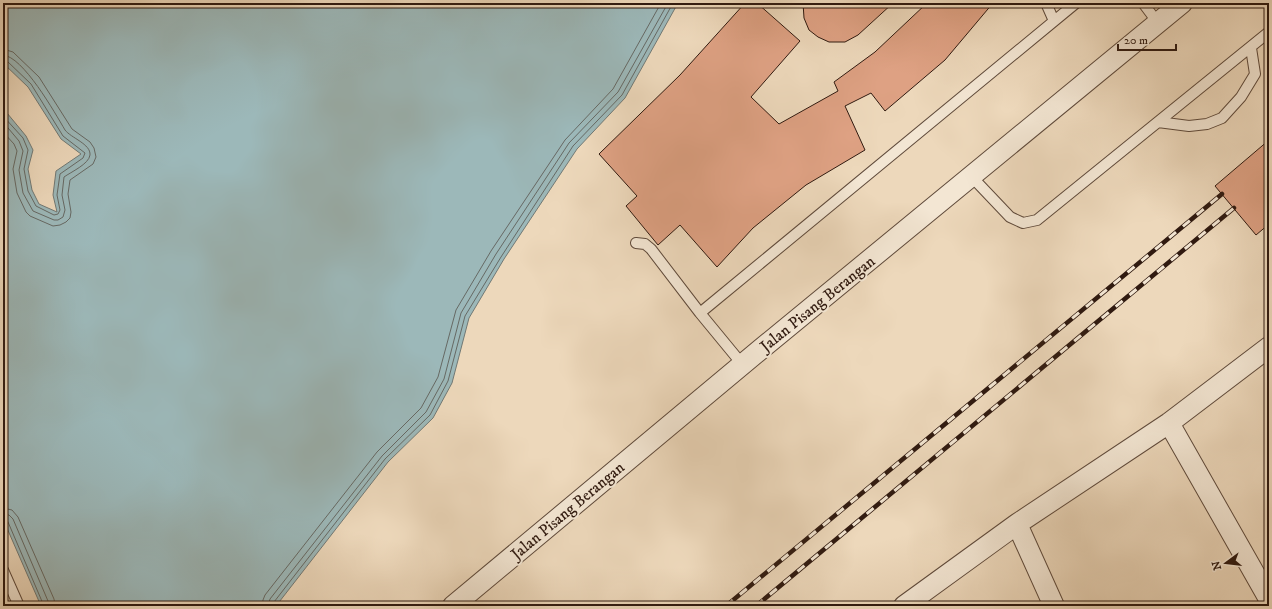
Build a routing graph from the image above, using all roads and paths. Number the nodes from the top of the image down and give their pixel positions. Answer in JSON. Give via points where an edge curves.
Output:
{"nodes":[{"id":1,"x":1046,"y":3,"type":"edge"},
{"id":2,"x":1076,"y":3,"type":"edge"},
{"id":3,"x":1143,"y":3,"type":"edge"},
{"id":4,"x":1182,"y":3,"type":"edge"},
{"id":5,"x":1054,"y":21,"type":"junction"},
{"id":6,"x":1158,"y":23,"type":"junction"},
{"id":7,"x":1269,"y":32,"type":"edge"},
{"id":8,"x":1251,"y":48,"type":"junction"},
{"id":9,"x":1158,"y":122,"type":"junction"},
{"id":10,"x":972,"y":177,"type":"junction"},
{"id":11,"x":636,"y":243,"type":"dead end"},
{"id":12,"x":700,"y":313,"type":"junction"},
{"id":13,"x":1269,"y":347,"type":"edge"},
{"id":14,"x":742,"y":364,"type":"junction"},
{"id":15,"x":1169,"y":423,"type":"junction"},
{"id":16,"x":1017,"y":524,"type":"junction"},
{"id":17,"x":3,"y":570,"type":"edge"},
{"id":18,"x":1269,"y":599,"type":"edge"},
{"id":19,"x":19,"y":606,"type":"edge"},
{"id":20,"x":453,"y":606,"type":"edge"},
{"id":21,"x":904,"y":606,"type":"edge"},
{"id":22,"x":1054,"y":606,"type":"edge"}],
"edges":[{"from":1,"to":5,"type":"lane"},
{"from":2,"to":5,"type":"lane"},
{"from":3,"to":6,"type":"lane"},
{"from":4,"to":6,"type":"street","name":"Jalan Pisang Berangan"},
{"from":5,"to":12,"type":"lane"},
{"from":6,"to":10,"type":"street","name":"Jalan Pisang Berangan"},
{"from":7,"to":8,"type":"lane"},
{"from":8,"to":9,"type":"lane"},
{"from":8,"to":9,"type":"lane","via":[[1255,74],[1241,97],[1222,118],[1207,124],[1189,126]]},
{"from":9,"to":10,"type":"lane","via":[[1037,220],[1023,222],[1010,218]]},
{"from":10,"to":14,"type":"street","name":"Jalan Pisang Berangan"},
{"from":11,"to":12,"type":"lane","via":[[645,244],[651,249]]},
{"from":12,"to":14,"type":"lane"},
{"from":13,"to":15,"type":"street"},
{"from":14,"to":20,"type":"street","name":"Jalan Pisang Berangan"},
{"from":15,"to":16,"type":"street"},
{"from":15,"to":18,"type":"street"},
{"from":16,"to":21,"type":"street"},
{"from":16,"to":22,"type":"street"},
{"from":17,"to":19,"type":"lane"}]}
